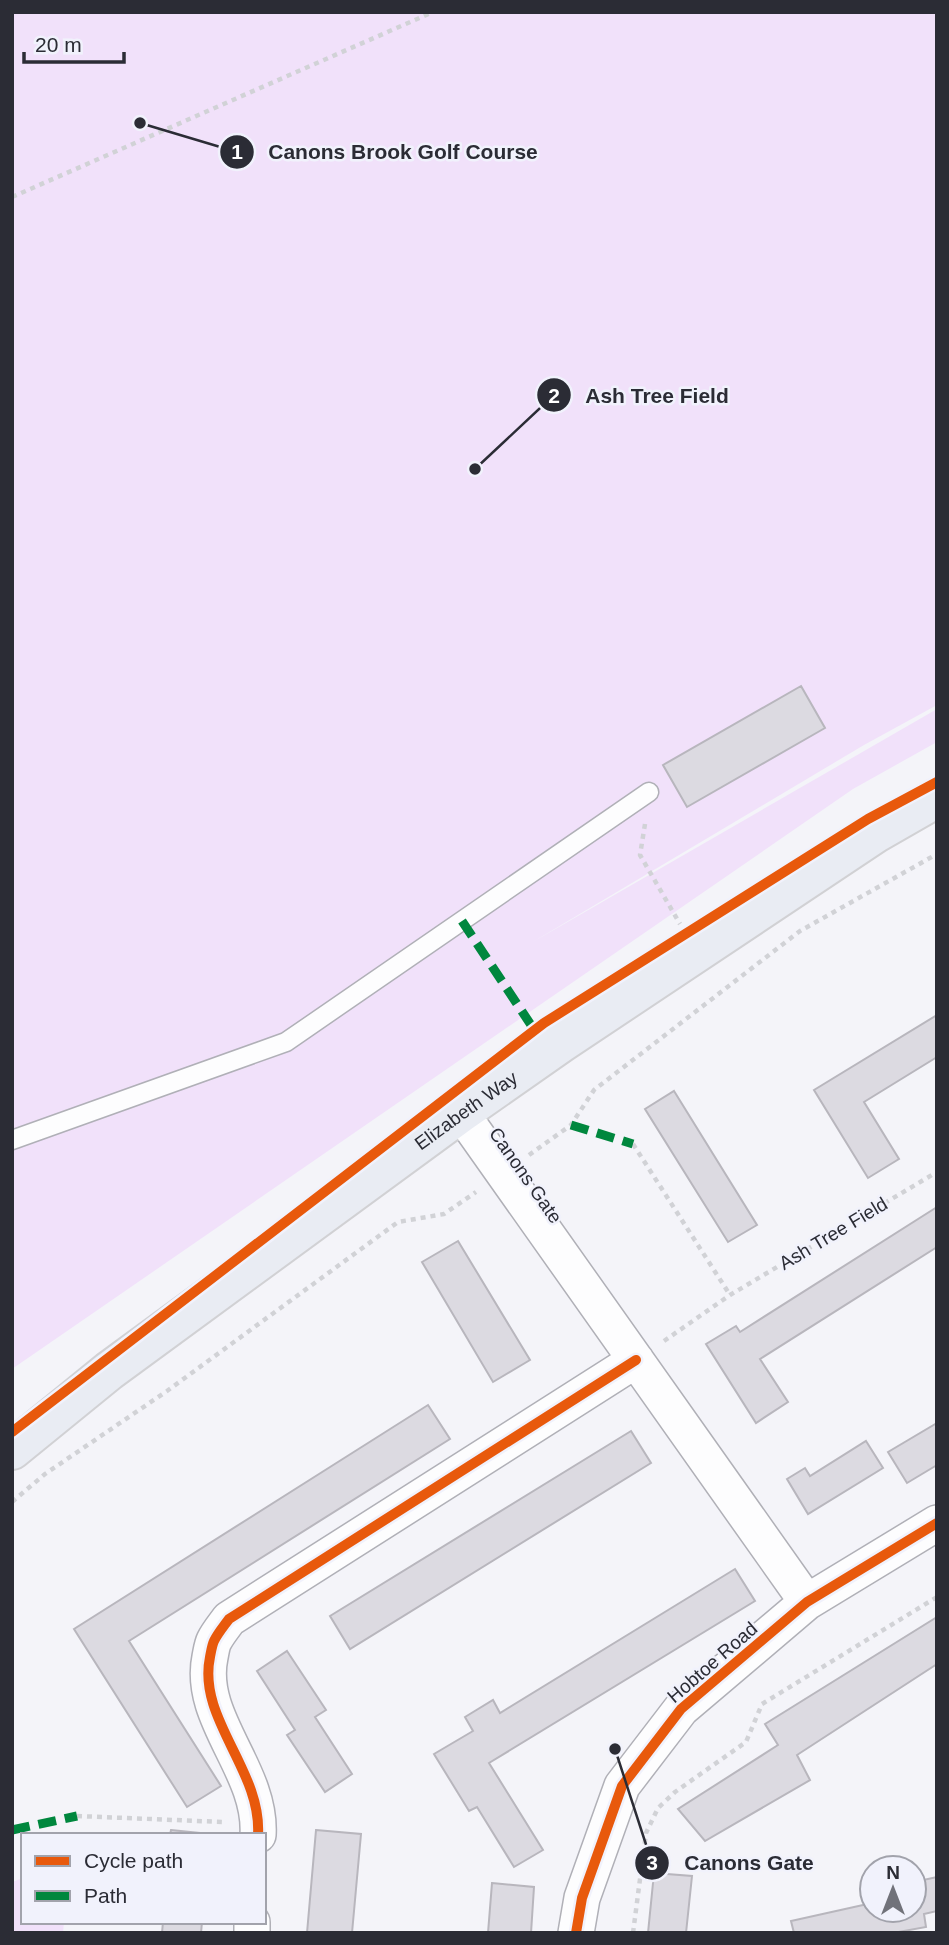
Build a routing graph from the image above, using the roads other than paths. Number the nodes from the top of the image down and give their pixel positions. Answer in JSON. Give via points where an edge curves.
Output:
{"nodes":[{"id":1,"x":649,"y":792,"type":"dead end"},
{"id":2,"x":937,"y":798,"type":"edge"},
{"id":3,"x":461,"y":1114,"type":"junction"},
{"id":4,"x":12,"y":1140,"type":"edge"},
{"id":5,"x":636,"y":1360,"type":"junction"},
{"id":6,"x":12,"y":1450,"type":"edge"},
{"id":7,"x":937,"y":1523,"type":"edge"},
{"id":8,"x":807,"y":1602,"type":"junction"},
{"id":9,"x":258,"y":1829,"type":"edge"},
{"id":10,"x":576,"y":1933,"type":"edge"}],
"edges":[{"from":1,"to":4,"type":"lane","via":[[286,1042]]},
{"from":2,"to":3,"type":"main road","name":"Elizabeth Way","via":[[864,841]]},
{"from":3,"to":5,"type":"street","name":"Canons Gate"},
{"from":3,"to":6,"type":"main road","name":"Elizabeth Way","via":[[109,1371]]},
{"from":5,"to":8,"type":"street","name":"Canons Gate"},
{"from":5,"to":9,"type":"street","via":[[229,1619],[213,1642],[207,1670],[212,1704],[253,1795]]},
{"from":7,"to":8,"type":"street","name":"Hobtoe Road"},
{"from":8,"to":10,"type":"street","name":"Hobtoe Road","via":[[681,1709],[622,1786],[582,1898]]}]}
